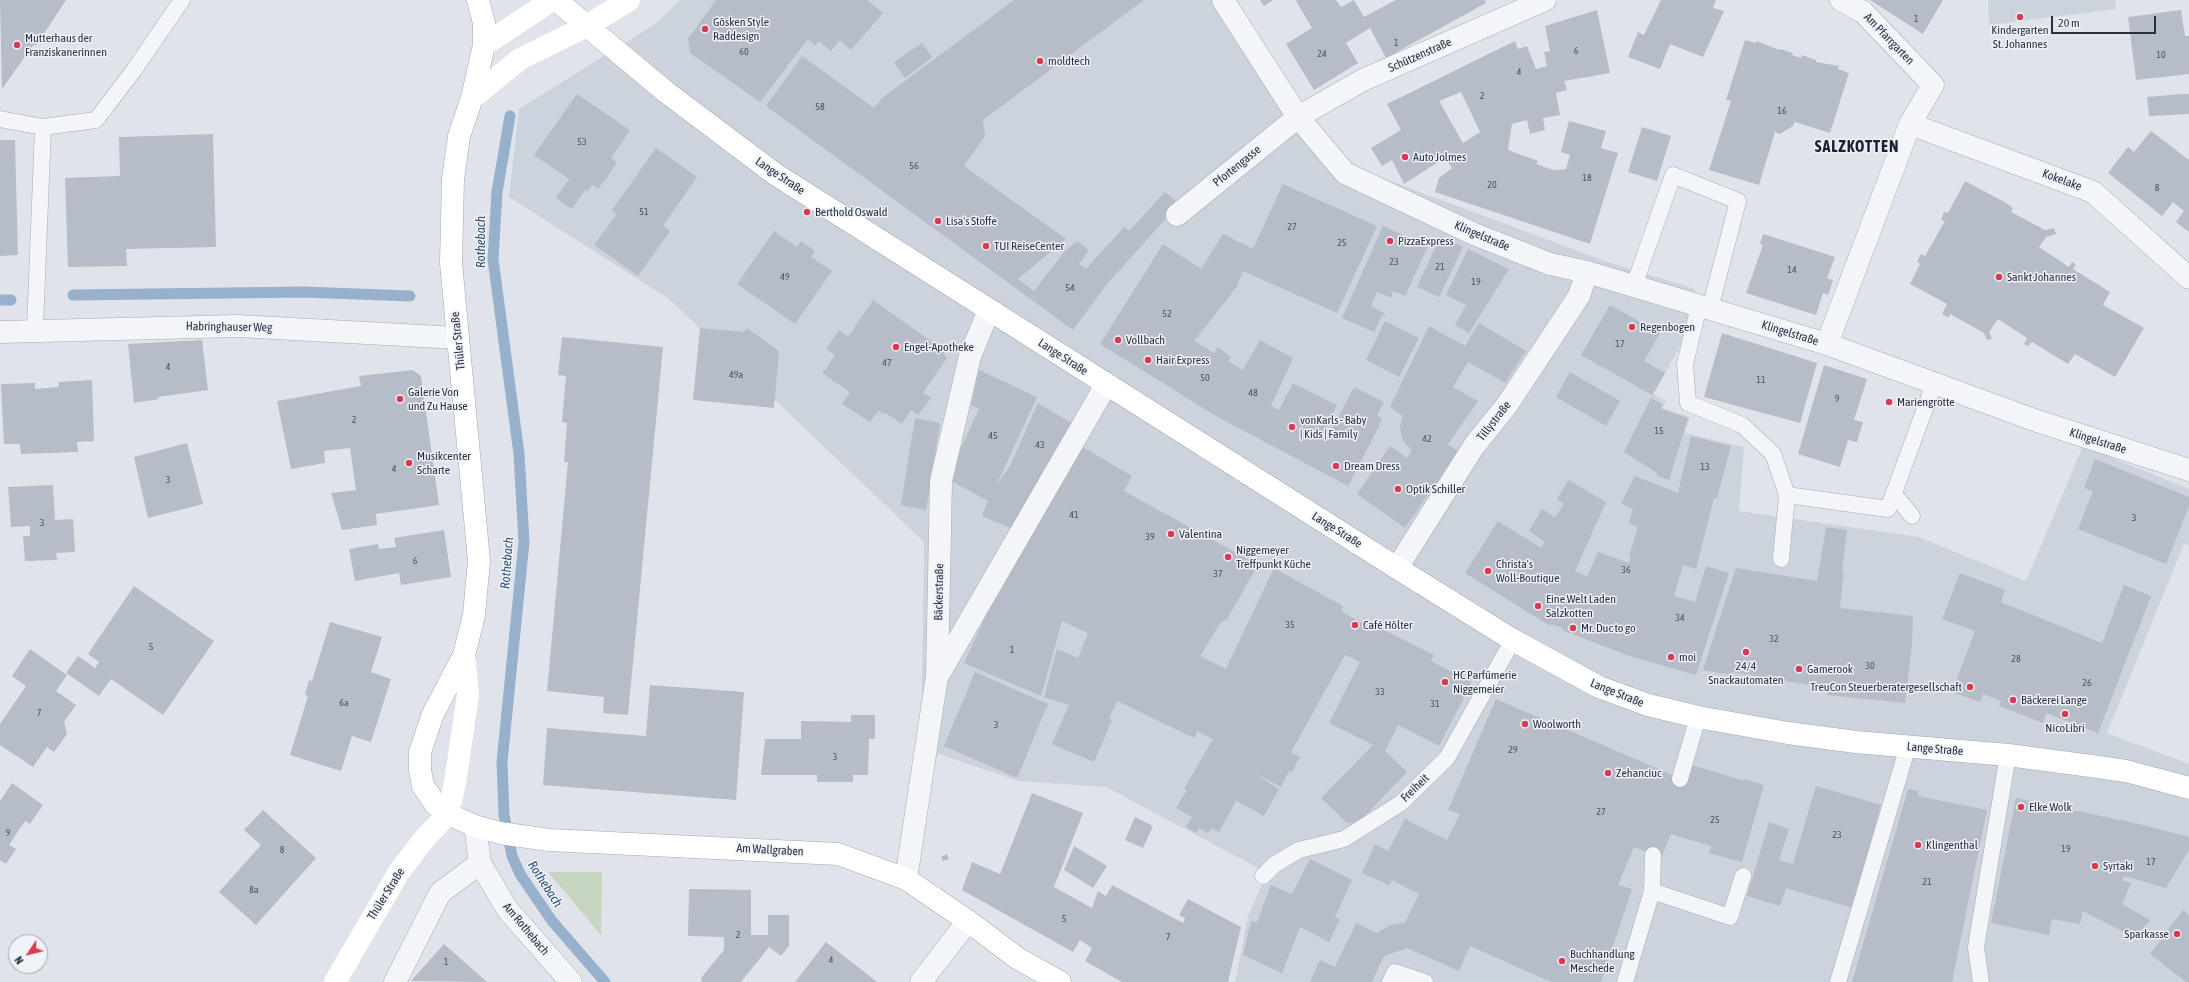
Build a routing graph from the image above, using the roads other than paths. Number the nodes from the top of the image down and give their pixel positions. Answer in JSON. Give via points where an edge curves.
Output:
{"nodes":[{"id":1,"x":182,"y":0,"type":"edge"},
{"id":2,"x":478,"y":0,"type":"edge"},
{"id":3,"x":552,"y":0,"type":"edge"},
{"id":4,"x":556,"y":0,"type":"edge"},
{"id":5,"x":629,"y":0,"type":"edge"},
{"id":6,"x":1223,"y":0,"type":"edge"},
{"id":7,"x":1545,"y":0,"type":"edge"},
{"id":8,"x":1841,"y":0,"type":"edge"},
{"id":9,"x":585,"y":27,"type":"junction"},
{"id":10,"x":484,"y":45,"type":"junction"},
{"id":11,"x":1933,"y":84,"type":"joint"},
{"id":12,"x":472,"y":98,"type":"junction"},
{"id":13,"x":1298,"y":117,"type":"junction"},
{"id":14,"x":0,"y":119,"type":"edge"},
{"id":15,"x":1910,"y":124,"type":"junction"},
{"id":16,"x":43,"y":127,"type":"junction"},
{"id":17,"x":1177,"y":215,"type":"dead end"},
{"id":18,"x":1587,"y":272,"type":"junction"},
{"id":19,"x":2189,"y":278,"type":"edge"},
{"id":20,"x":1634,"y":286,"type":"junction"},
{"id":21,"x":1704,"y":307,"type":"junction"},
{"id":22,"x":989,"y":310,"type":"junction"},
{"id":23,"x":35,"y":329,"type":"junction"},
{"id":24,"x":0,"y":332,"type":"edge"},
{"id":25,"x":458,"y":338,"type":"junction"},
{"id":26,"x":1827,"y":344,"type":"junction"},
{"id":27,"x":1934,"y":384,"type":"junction"},
{"id":28,"x":1106,"y":385,"type":"junction"},
{"id":29,"x":2189,"y":470,"type":"edge"},
{"id":30,"x":1894,"y":494,"type":"junction"},
{"id":31,"x":1787,"y":495,"type":"junction"},
{"id":32,"x":1912,"y":516,"type":"dead end"},
{"id":33,"x":1781,"y":559,"type":"dead end"},
{"id":34,"x":1397,"y":568,"type":"junction"},
{"id":35,"x":1513,"y":640,"type":"junction"},
{"id":36,"x":464,"y":656,"type":"junction"},
{"id":37,"x":937,"y":676,"type":"junction"},
{"id":38,"x":1698,"y":717,"type":"junction"},
{"id":39,"x":1908,"y":746,"type":"junction"},
{"id":40,"x":2008,"y":756,"type":"junction"},
{"id":41,"x":1680,"y":779,"type":"dead end"},
{"id":42,"x":2189,"y":788,"type":"edge"},
{"id":43,"x":448,"y":814,"type":"junction"},
{"id":44,"x":475,"y":826,"type":"junction"},
{"id":45,"x":1654,"y":855,"type":"dead end"},
{"id":46,"x":480,"y":863,"type":"junction"},
{"id":47,"x":1263,"y":876,"type":"dead end"},
{"id":48,"x":1743,"y":876,"type":"dead end"},
{"id":49,"x":906,"y":879,"type":"junction"},
{"id":50,"x":1652,"y":891,"type":"junction"},
{"id":51,"x":968,"y":921,"type":"junction"},
{"id":52,"x":335,"y":982,"type":"edge"},
{"id":53,"x":395,"y":982,"type":"edge"},
{"id":54,"x":571,"y":982,"type":"edge"},
{"id":55,"x":921,"y":982,"type":"edge"},
{"id":56,"x":1060,"y":982,"type":"edge"},
{"id":57,"x":1390,"y":982,"type":"edge"},
{"id":58,"x":1425,"y":982,"type":"edge"},
{"id":59,"x":1625,"y":982,"type":"edge"},
{"id":60,"x":1838,"y":982,"type":"edge"},
{"id":61,"x":1981,"y":982,"type":"edge"}],
"edges":[{"from":1,"to":16,"type":"lane","via":[[96,120]]},
{"from":2,"to":10,"type":"main road","name":"Thüler Straße","via":[[484,23]]},
{"from":3,"to":10,"type":"main road"},
{"from":4,"to":9,"type":"main road","name":"Lange Straße"},
{"from":5,"to":9,"type":"main road"},
{"from":6,"to":13,"type":"street","name":"Klingelstraße"},
{"from":7,"to":13,"type":"street","name":"Schützenstraße","via":[[1363,80]]},
{"from":8,"to":11,"type":"street","name":"Am Pfarrgarten","via":[[1863,12]]},
{"from":9,"to":12,"type":"main road","via":[[520,59]]},
{"from":9,"to":22,"type":"main road","name":"Lange Straße","via":[[670,96],[775,174]]},
{"from":10,"to":12,"type":"main road","name":"Thüler Straße"},
{"from":11,"to":15,"type":"street","name":"Klingelstraße"},
{"from":12,"to":25,"type":"main road","name":"Thüler Straße","via":[[459,136],[453,179],[451,264]]},
{"from":13,"to":17,"type":"street","name":"Pfortengasse"},
{"from":13,"to":18,"type":"street","name":"Klingelstraße","via":[[1345,173],[1474,234],[1550,264]]},
{"from":14,"to":16,"type":"lane"},
{"from":15,"to":19,"type":"street","name":"Kokelake","via":[[2093,192]]},
{"from":15,"to":26,"type":"street","name":"Klingelstraße"},
{"from":16,"to":23,"type":"lane"},
{"from":18,"to":20,"type":"street","name":"Klingelstraße"},
{"from":18,"to":34,"type":"street","name":"Tillystraße","via":[[1579,296],[1507,405],[1474,446]]},
{"from":20,"to":21,"type":"street","name":"Klingelstraße"},
{"from":20,"to":21,"type":"lane","via":[[1673,175],[1738,201]]},
{"from":21,"to":26,"type":"street","name":"Klingelstraße"},
{"from":21,"to":31,"type":"lane","via":[[1685,364],[1688,403],[1742,425],[1758,439],[1773,454]]},
{"from":22,"to":28,"type":"main road","name":"Lange Straße"},
{"from":22,"to":37,"type":"street","name":"Bäckerstraße","via":[[970,356],[941,481]]},
{"from":23,"to":24,"type":"street","name":"Habringhauser Weg"},
{"from":23,"to":25,"type":"street","name":"Habringhauser Weg","via":[[238,326]]},
{"from":25,"to":36,"type":"main road","name":"Thüler Straße","via":[[479,561],[474,615]]},
{"from":26,"to":27,"type":"street","name":"Klingelstraße"},
{"from":27,"to":29,"type":"street","name":"Klingelstraße","via":[[2037,421]]},
{"from":27,"to":30,"type":"lane"},
{"from":28,"to":34,"type":"main road","name":"Lange Straße"},
{"from":28,"to":37,"type":"street"},
{"from":30,"to":31,"type":"lane","via":[[1888,509]]},
{"from":30,"to":32,"type":"lane"},
{"from":31,"to":33,"type":"lane"},
{"from":34,"to":35,"type":"main road","name":"Lange Straße"},
{"from":35,"to":38,"type":"main road","name":"Lange Straße","via":[[1599,687],[1648,705]]},
{"from":35,"to":47,"type":"lane","name":"Freiheit","via":[[1447,758],[1401,803],[1344,839],[1299,850],[1275,864]]},
{"from":36,"to":43,"type":"main road","name":"Thüler Straße","via":[[468,695]]},
{"from":36,"to":43,"type":"main road","name":"Thüler Straße","via":[[433,714],[420,752],[423,786],[436,805]]},
{"from":37,"to":49,"type":"street","name":"Bäckerstraße"},
{"from":38,"to":39,"type":"main road","name":"Lange Straße","via":[[1795,734]]},
{"from":38,"to":41,"type":"lane"},
{"from":39,"to":40,"type":"main road","name":"Lange Straße"},
{"from":39,"to":60,"type":"lane"},
{"from":40,"to":42,"type":"main road","name":"Lange Straße","via":[[2126,771]]},
{"from":40,"to":61,"type":"lane","via":[[1976,947]]},
{"from":43,"to":44,"type":"main road","name":"Am Wallgraben"},
{"from":43,"to":52,"type":"main road","name":"Thüler Straße","via":[[425,838],[399,872]]},
{"from":44,"to":46,"type":"street","name":"Am Rothebach"},
{"from":44,"to":49,"type":"main road","name":"Am Wallgraben","via":[[500,833],[548,840],[838,854]]},
{"from":45,"to":50,"type":"lane"},
{"from":46,"to":53,"type":"street","via":[[440,893]]},
{"from":46,"to":54,"type":"street","name":"Am Rothebach","via":[[507,908]]},
{"from":48,"to":50,"type":"lane","via":[[1730,917]]},
{"from":49,"to":51,"type":"main road","name":"Am Wallgraben"},
{"from":50,"to":59,"type":"lane"},
{"from":51,"to":55,"type":"street"},
{"from":51,"to":56,"type":"main road","name":"Am Wallgraben","via":[[1017,958]]},
{"from":57,"to":58,"type":"lane","via":[[1395,972]]}]}
